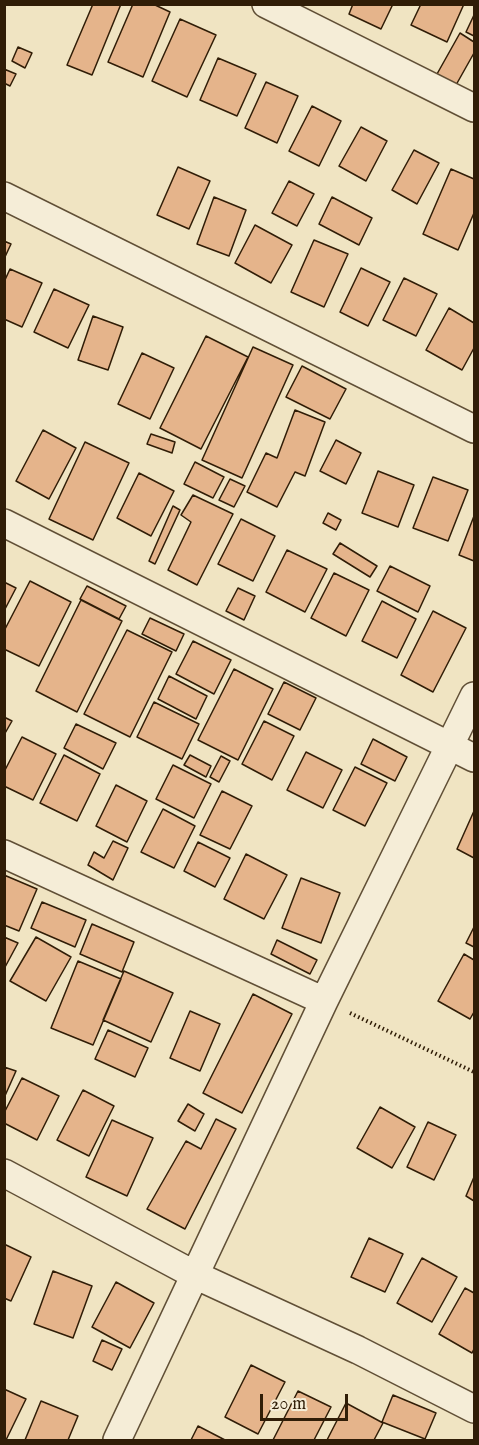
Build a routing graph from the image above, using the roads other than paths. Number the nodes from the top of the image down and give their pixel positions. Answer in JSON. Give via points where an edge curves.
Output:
{"nodes":[{"id":1,"x":266,"y":4,"type":"edge"},
{"id":2,"x":474,"y":108,"type":"edge"},
{"id":3,"x":4,"y":196,"type":"edge"},
{"id":4,"x":474,"y":429,"type":"edge"},
{"id":5,"x":4,"y":523,"type":"edge"},
{"id":6,"x":474,"y":696,"type":"edge"},
{"id":7,"x":450,"y":747,"type":"junction"},
{"id":8,"x":474,"y":758,"type":"edge"},
{"id":9,"x":4,"y":854,"type":"edge"},
{"id":10,"x":324,"y":1001,"type":"junction"},
{"id":11,"x":4,"y":1173,"type":"edge"},
{"id":12,"x":195,"y":1275,"type":"junction"},
{"id":13,"x":474,"y":1409,"type":"edge"},
{"id":14,"x":117,"y":1440,"type":"edge"}],
"edges":[{"from":1,"to":2,"type":"street"},
{"from":3,"to":4,"type":"street"},
{"from":5,"to":7,"type":"street"},
{"from":6,"to":7,"type":"street"},
{"from":7,"to":8,"type":"street"},
{"from":7,"to":10,"type":"street"},
{"from":9,"to":10,"type":"street"},
{"from":10,"to":12,"type":"street"},
{"from":11,"to":12,"type":"street"},
{"from":12,"to":13,"type":"street"},
{"from":12,"to":14,"type":"street"}]}
